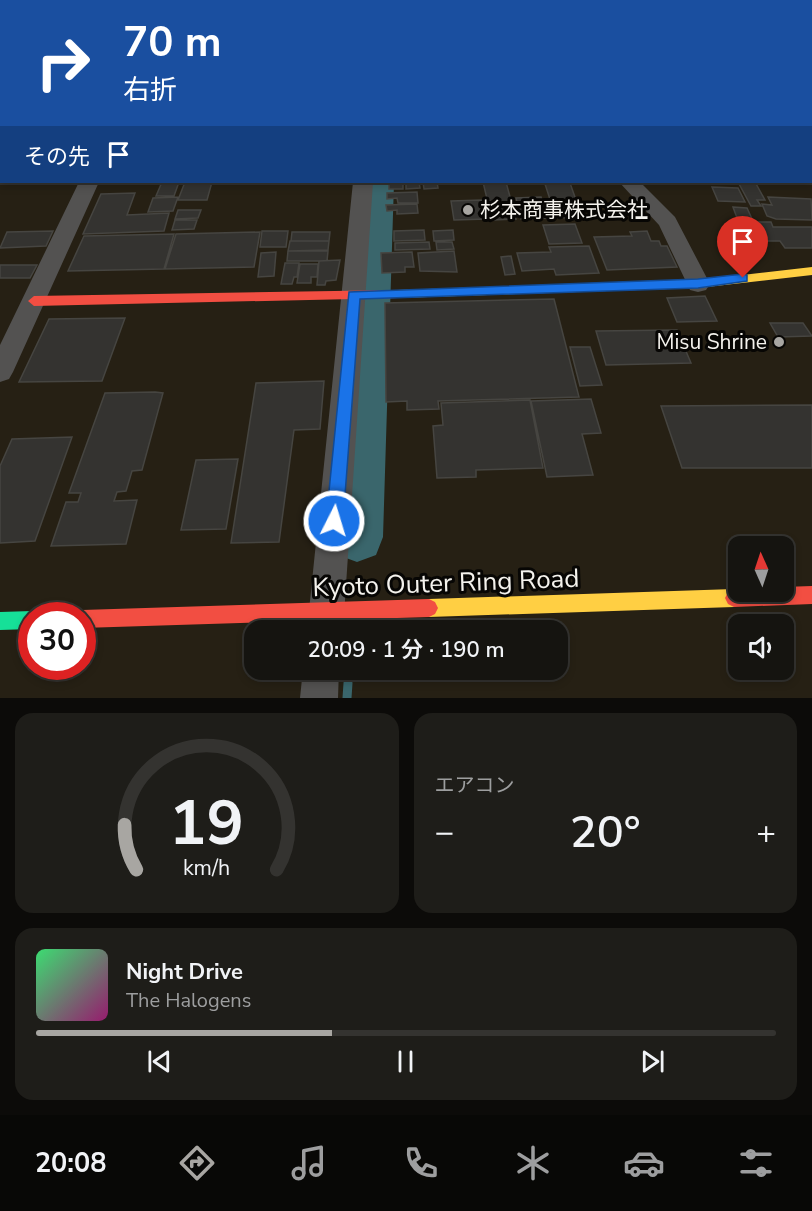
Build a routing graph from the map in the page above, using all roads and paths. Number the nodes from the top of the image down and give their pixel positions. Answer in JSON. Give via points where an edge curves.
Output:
{"nodes":[{"id":1,"x":89,"y":183,"type":"edge"},
{"id":2,"x":363,"y":183,"type":"edge"},
{"id":3,"x":630,"y":183,"type":"edge"},
{"id":4,"x":812,"y":271,"type":"edge"},
{"id":5,"x":698,"y":284,"type":"junction"},
{"id":6,"x":354,"y":295,"type":"junction"},
{"id":7,"x":34,"y":301,"type":"junction"},
{"id":8,"x":0,"y":372,"type":"edge"},
{"id":9,"x":812,"y":595,"type":"edge"},
{"id":10,"x":96,"y":619,"type":"edge"},
{"id":11,"x":18,"y":620,"type":"edge"},
{"id":12,"x":244,"y":620,"type":"edge"},
{"id":13,"x":326,"y":620,"type":"edge"},
{"id":14,"x":345,"y":620,"type":"edge"},
{"id":15,"x":0,"y":621,"type":"edge"},
{"id":16,"x":320,"y":680,"type":"edge"},
{"id":17,"x":319,"y":698,"type":"edge"}],
"edges":[{"from":1,"to":7,"type":"street"},
{"from":2,"to":6,"type":"street"},
{"from":3,"to":5,"type":"street","via":[[668,222]]},
{"from":4,"to":5,"type":"street"},
{"from":5,"to":6,"type":"street"},
{"from":6,"to":7,"type":"street"},
{"from":6,"to":13,"type":"street"},
{"from":7,"to":8,"type":"street"},
{"from":9,"to":14,"type":"street","name":"Kyoto Outer Ring Road"},
{"from":10,"to":12,"type":"street","name":"Kyoto Outer Ring Road"},
{"from":11,"to":15,"type":"street"},
{"from":16,"to":17,"type":"street"}]}
